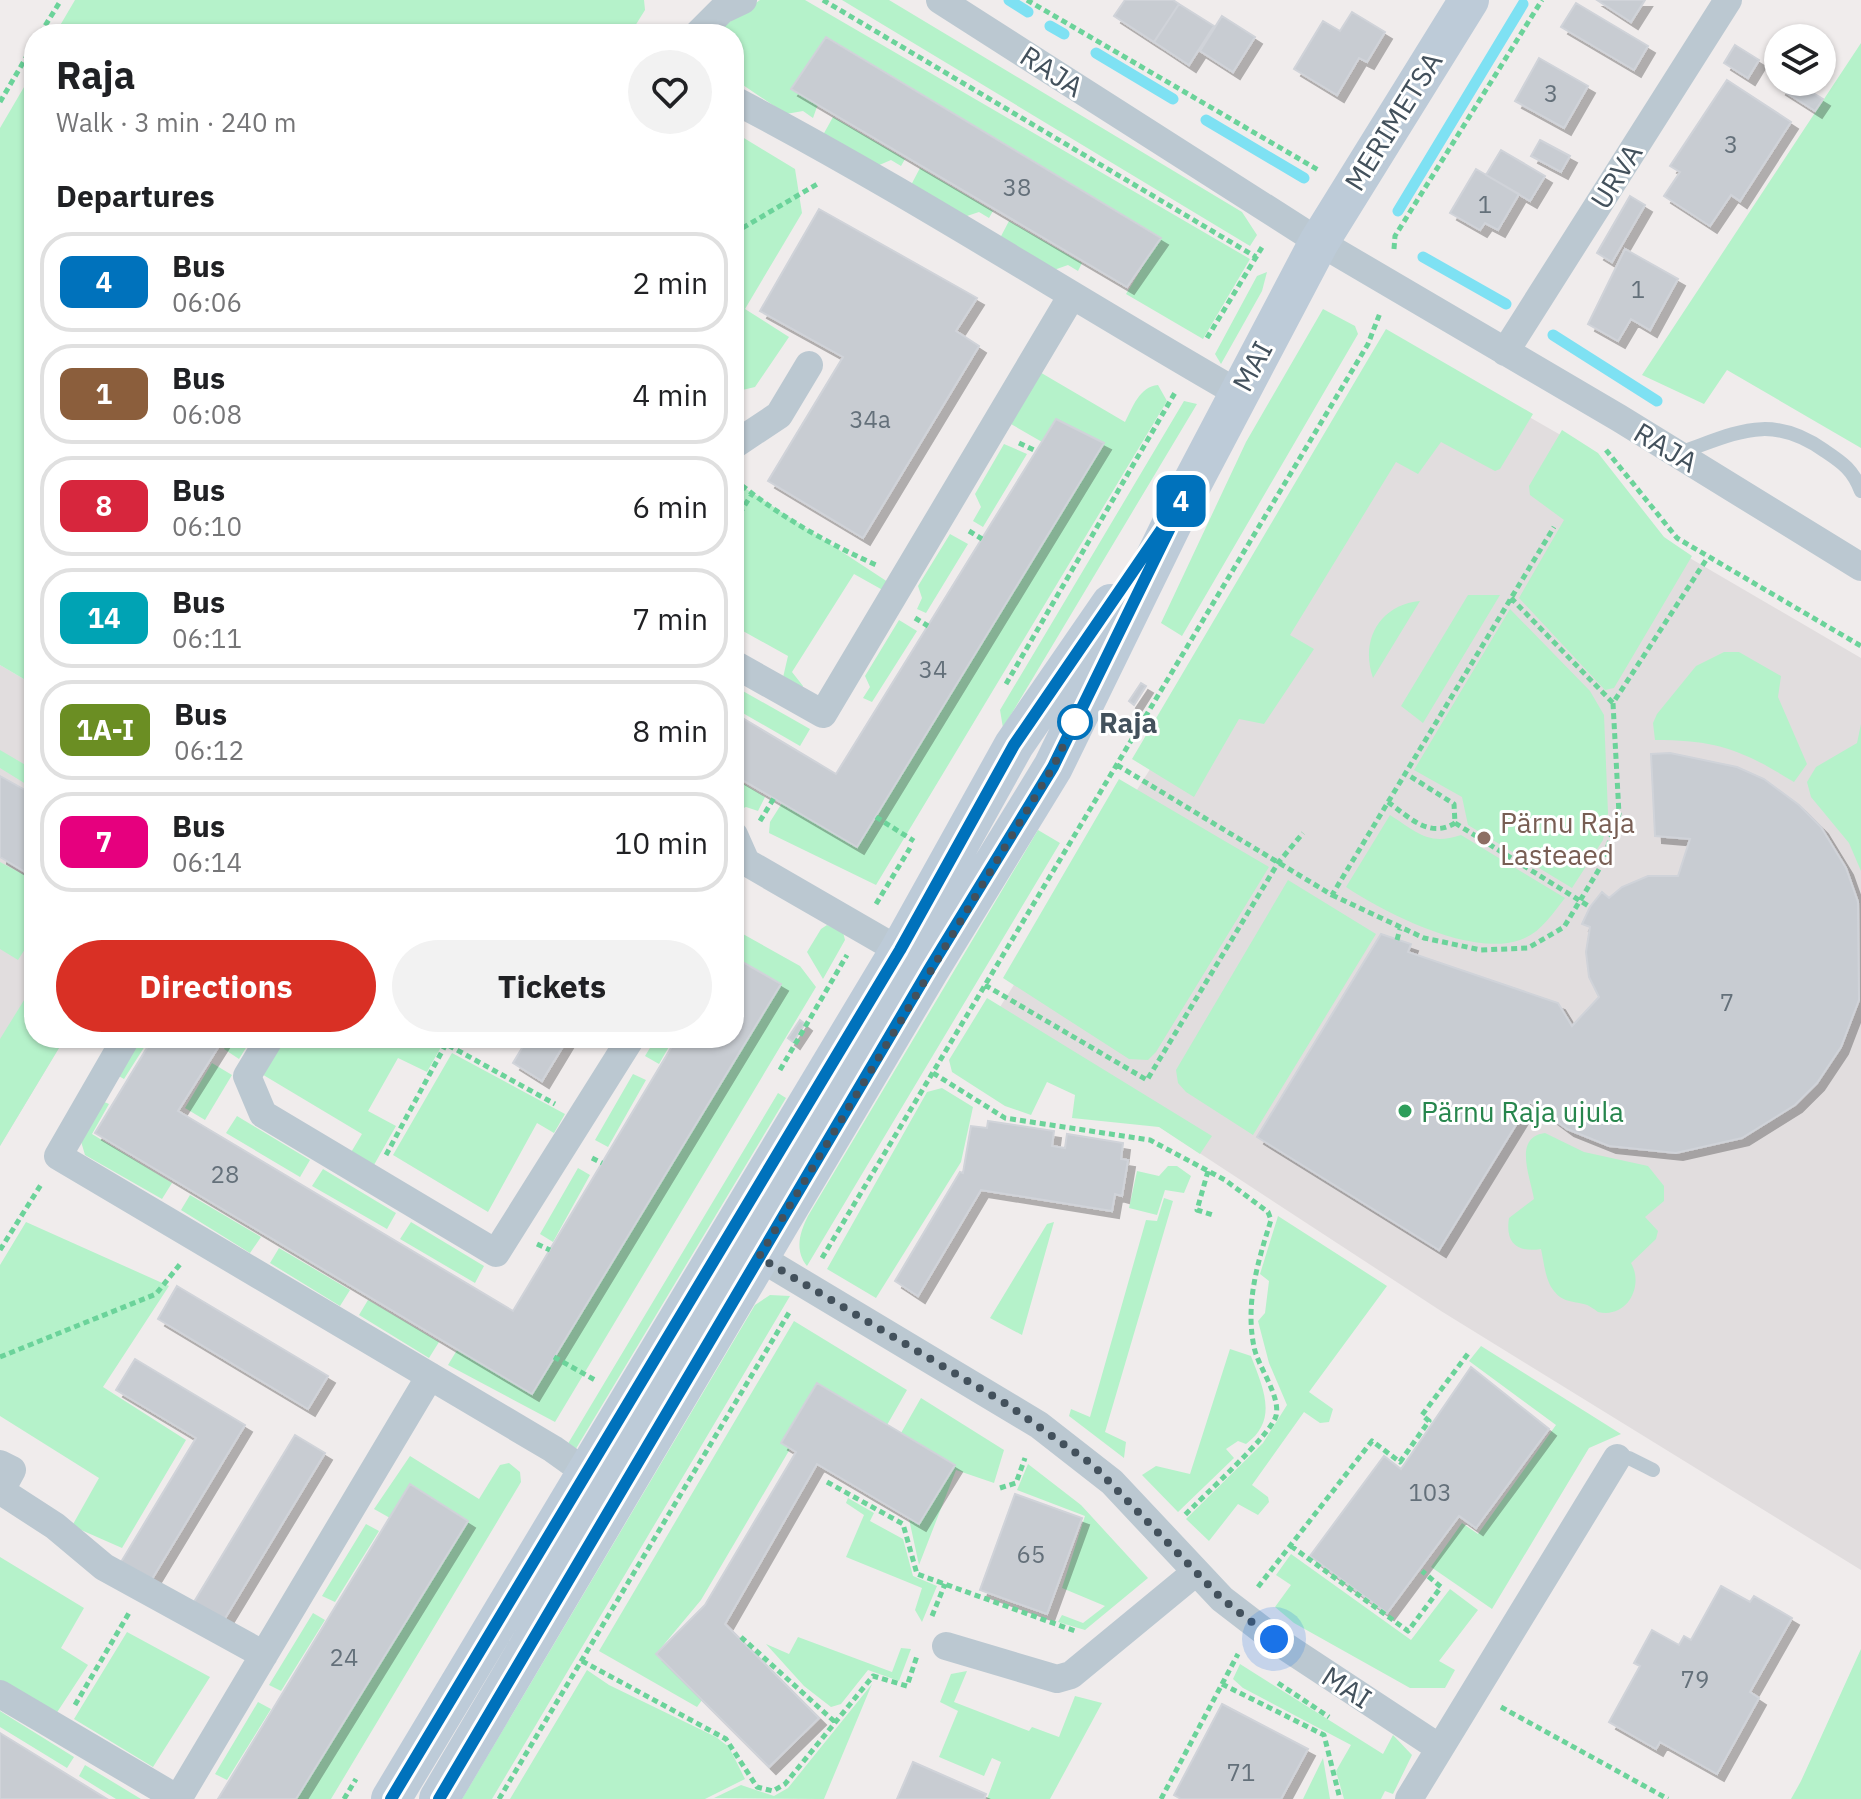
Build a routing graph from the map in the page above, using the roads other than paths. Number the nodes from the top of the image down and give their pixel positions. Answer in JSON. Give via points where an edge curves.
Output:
{"nodes":[{"id":1,"x":743,"y":0,"type":"edge"},
{"id":2,"x":940,"y":0,"type":"edge"},
{"id":3,"x":1469,"y":0,"type":"edge"},
{"id":4,"x":1728,"y":0,"type":"edge"},
{"id":5,"x":708,"y":24,"type":"edge"},
{"id":6,"x":744,"y":105,"type":"edge"},
{"id":7,"x":1319,"y":242,"type":"junction"},
{"id":8,"x":1071,"y":297,"type":"junction"},
{"id":9,"x":1505,"y":352,"type":"junction"},
{"id":10,"x":809,"y":365,"type":"dead end"},
{"id":11,"x":1238,"y":393,"type":"junction"},
{"id":12,"x":744,"y":438,"type":"edge"},
{"id":13,"x":1677,"y":454,"type":"junction"},
{"id":14,"x":1861,"y":491,"type":"edge"},
{"id":15,"x":1858,"y":558,"type":"edge"},
{"id":16,"x":744,"y":670,"type":"edge"},
{"id":17,"x":744,"y":873,"type":"edge"},
{"id":18,"x":915,"y":959,"type":"junction"},
{"id":19,"x":120,"y":1048,"type":"edge"},
{"id":20,"x":264,"y":1048,"type":"edge"},
{"id":21,"x":624,"y":1048,"type":"edge"},
{"id":22,"x":759,"y":1257,"type":"junction"},
{"id":23,"x":430,"y":1376,"type":"junction"},
{"id":24,"x":1617,"y":1458,"type":"joint"},
{"id":25,"x":0,"y":1464,"type":"edge"},
{"id":26,"x":1653,"y":1470,"type":"dead end"},
{"id":27,"x":602,"y":1483,"type":"junction"},
{"id":28,"x":0,"y":1491,"type":"edge"},
{"id":29,"x":1196,"y":1572,"type":"junction"},
{"id":30,"x":931,"y":1640,"type":"road end"},
{"id":31,"x":264,"y":1655,"type":"junction"},
{"id":32,"x":0,"y":1694,"type":"edge"},
{"id":33,"x":1438,"y":1747,"type":"junction"},
{"id":34,"x":178,"y":1799,"type":"edge"},
{"id":35,"x":391,"y":1799,"type":"edge"},
{"id":36,"x":439,"y":1799,"type":"edge"},
{"id":37,"x":1409,"y":1799,"type":"edge"}],
"edges":[{"from":1,"to":5,"type":"street"},
{"from":2,"to":7,"type":"street","name":"RAJA"},
{"from":3,"to":7,"type":"street","name":"MERIMETSA"},
{"from":4,"to":9,"type":"street","name":"URVA"},
{"from":6,"to":8,"type":"street","via":[[853,163]]},
{"from":7,"to":9,"type":"street","name":"RAJA"},
{"from":7,"to":11,"type":"street","name":"MAI"},
{"from":8,"to":11,"type":"street"},
{"from":8,"to":16,"type":"street","via":[[823,714]]},
{"from":9,"to":13,"type":"street","name":"RAJA"},
{"from":10,"to":12,"type":"street","via":[[779,415]]},
{"from":11,"to":18,"type":"street","name":"MAI","via":[[1053,767]]},
{"from":13,"to":14,"type":"lane","via":[[1752,429],[1779,427],[1814,443],[1853,471]]},
{"from":13,"to":15,"type":"street","name":"RAJA"},
{"from":17,"to":18,"type":"street","via":[[863,927]]},
{"from":18,"to":22,"type":"street","name":"MAI"},
{"from":18,"to":27,"type":"street","name":"MAI"},
{"from":19,"to":23,"type":"street","via":[[58,1156]]},
{"from":20,"to":21,"type":"street","via":[[247,1076],[263,1114],[496,1253]]},
{"from":22,"to":27,"type":"street","name":"MAI"},
{"from":22,"to":29,"type":"street","name":"MAI","via":[[1039,1425],[1093,1465]]},
{"from":23,"to":27,"type":"street"},
{"from":23,"to":31,"type":"street"},
{"from":24,"to":26,"type":"lane"},
{"from":24,"to":33,"type":"street"},
{"from":25,"to":28,"type":"street","via":[[12,1470]]},
{"from":27,"to":35,"type":"street","name":"MAI"},
{"from":27,"to":36,"type":"street","name":"MAI"},
{"from":28,"to":31,"type":"street","via":[[55,1526],[104,1567]]},
{"from":29,"to":30,"type":"street","via":[[1071,1675],[1057,1679]]},
{"from":29,"to":33,"type":"street","name":"MAI","via":[[1274,1639]]},
{"from":31,"to":34,"type":"street"},
{"from":32,"to":34,"type":"street"},
{"from":33,"to":37,"type":"street"}]}
